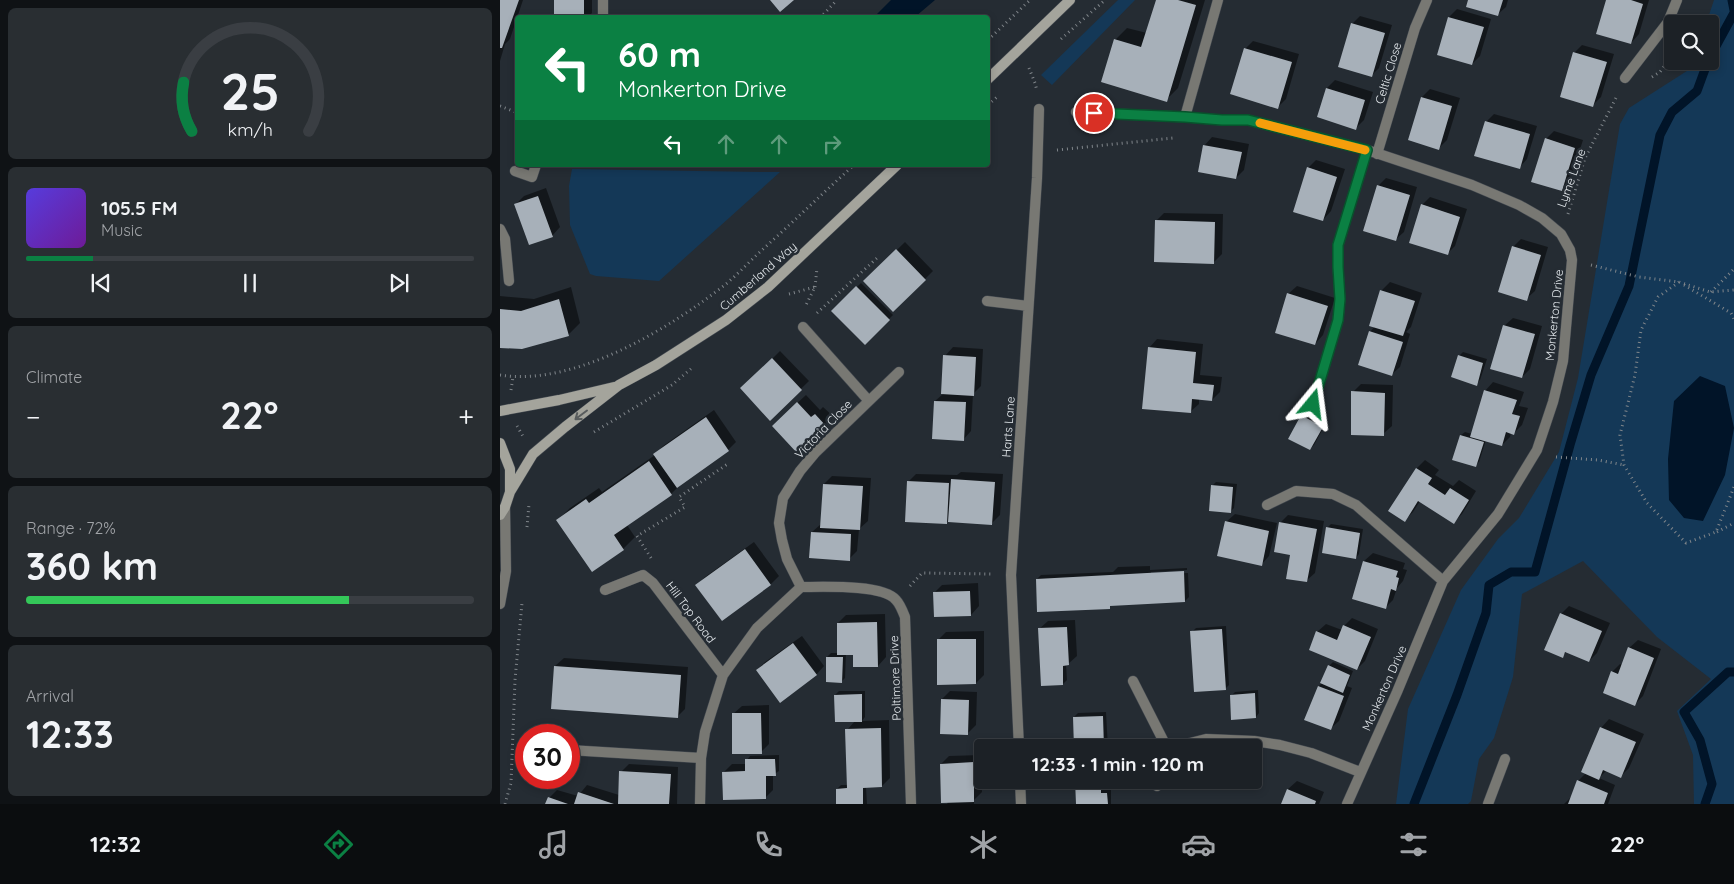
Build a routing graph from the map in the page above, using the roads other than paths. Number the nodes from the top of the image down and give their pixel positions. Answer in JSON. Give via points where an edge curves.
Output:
{"nodes":[{"id":1,"x":603,"y":0,"type":"edge"},
{"id":2,"x":1070,"y":0,"type":"edge"},
{"id":3,"x":1218,"y":0,"type":"edge"},
{"id":4,"x":1427,"y":0,"type":"edge"},
{"id":5,"x":1677,"y":0,"type":"edge"},
{"id":6,"x":603,"y":15,"type":"edge"},
{"id":7,"x":990,"y":77,"type":"edge"},
{"id":8,"x":1625,"y":78,"type":"dead end"},
{"id":9,"x":1039,"y":109,"type":"dead end"},
{"id":10,"x":1076,"y":112,"type":"dead end"},
{"id":11,"x":1185,"y":117,"type":"junction"},
{"id":12,"x":1367,"y":150,"type":"junction"},
{"id":13,"x":1377,"y":154,"type":"junction"},
{"id":14,"x":535,"y":167,"type":"edge"},
{"id":15,"x":895,"y":167,"type":"edge"},
{"id":16,"x":515,"y":171,"type":"dead end"},
{"id":17,"x":500,"y":229,"type":"edge"},
{"id":18,"x":509,"y":281,"type":"dead end"},
{"id":19,"x":987,"y":300,"type":"dead end"},
{"id":20,"x":1028,"y":306,"type":"junction"},
{"id":21,"x":803,"y":327,"type":"road end"},
{"id":22,"x":899,"y":372,"type":"dead end"},
{"id":23,"x":620,"y":385,"type":"junction"},
{"id":24,"x":868,"y":400,"type":"junction"},
{"id":25,"x":1313,"y":404,"type":"dead end"},
{"id":26,"x":500,"y":411,"type":"edge"},
{"id":27,"x":500,"y":443,"type":"edge"},
{"id":28,"x":510,"y":492,"type":"junction"},
{"id":29,"x":1267,"y":504,"type":"dead end"},
{"id":30,"x":502,"y":511,"type":"edge"},
{"id":31,"x":1443,"y":581,"type":"junction"},
{"id":32,"x":801,"y":587,"type":"junction"},
{"id":33,"x":606,"y":590,"type":"dead end"},
{"id":34,"x":500,"y":604,"type":"edge"},
{"id":35,"x":723,"y":675,"type":"junction"},
{"id":36,"x":1133,"y":681,"type":"dead end"},
{"id":37,"x":1019,"y":739,"type":"edge"},
{"id":38,"x":1163,"y":739,"type":"edge"},
{"id":39,"x":1262,"y":742,"type":"edge"},
{"id":40,"x":580,"y":751,"type":"edge"},
{"id":41,"x":701,"y":758,"type":"junction"},
{"id":42,"x":1505,"y":759,"type":"dead end"},
{"id":43,"x":1360,"y":772,"type":"junction"},
{"id":44,"x":1020,"y":789,"type":"edge"},
{"id":45,"x":700,"y":804,"type":"edge"},
{"id":46,"x":911,"y":804,"type":"edge"},
{"id":47,"x":1021,"y":804,"type":"edge"},
{"id":48,"x":1347,"y":804,"type":"edge"},
{"id":49,"x":1488,"y":804,"type":"edge"}],
"edges":[{"from":1,"to":6,"type":"street"},
{"from":2,"to":7,"type":"main road"},
{"from":3,"to":11,"type":"street"},
{"from":4,"to":13,"type":"street","name":"Celtic Close","via":[[1415,28]]},
{"from":5,"to":8,"type":"street","via":[[1668,22]]},
{"from":9,"to":20,"type":"street","name":"Harts Lane"},
{"from":10,"to":11,"type":"street","name":"Monkerton Drive"},
{"from":11,"to":12,"type":"street","name":"Monkerton Drive","via":[[1248,120]]},
{"from":12,"to":13,"type":"street","name":"Monkerton Drive"},
{"from":12,"to":25,"type":"street","via":[[1338,245],[1338,320]]},
{"from":13,"to":31,"type":"street","name":"Monkerton Drive","via":[[1472,185],[1542,218],[1562,234],[1572,260],[1563,361],[1537,450],[1498,514]]},
{"from":14,"to":16,"type":"street","via":[[532,177]]},
{"from":15,"to":23,"type":"main road","name":"Cumberland Way","via":[[768,287],[726,320],[656,366]]},
{"from":17,"to":18,"type":"street","via":[[505,239]]},
{"from":19,"to":20,"type":"street"},
{"from":20,"to":37,"type":"street","name":"Harts Lane","via":[[1011,575]]},
{"from":21,"to":24,"type":"street","name":"Victoria Close"},
{"from":22,"to":24,"type":"street","name":"Victoria Close"},
{"from":23,"to":26,"type":"main road","name":"Cumberland Way"},
{"from":23,"to":28,"type":"main road","name":"Cumberland Way","one_way":true,"via":[[533,454]]},
{"from":24,"to":32,"type":"street","name":"Victoria Close","via":[[815,452],[783,498],[779,523],[782,540]]},
{"from":27,"to":28,"type":"main road","name":"Cumberland Way","via":[[510,468]]},
{"from":28,"to":30,"type":"main road","name":"Cumberland Way"},
{"from":29,"to":31,"type":"street","via":[[1296,492],[1333,494],[1356,505]]},
{"from":30,"to":34,"type":"street","via":[[506,571]]},
{"from":31,"to":43,"type":"street","name":"Monkerton Drive"},
{"from":32,"to":35,"type":"street","via":[[757,628]]},
{"from":32,"to":46,"type":"street","name":"Poltimore Drive","via":[[852,588],[889,594],[897,600],[905,617]]},
{"from":33,"to":35,"type":"street","name":"Hill Top Road","via":[[643,575],[653,583]]},
{"from":35,"to":41,"type":"street","via":[[707,723]]},
{"from":36,"to":38,"type":"street"},
{"from":39,"to":43,"type":"street","via":[[1311,753]]},
{"from":40,"to":41,"type":"street"},
{"from":41,"to":45,"type":"street"},
{"from":42,"to":49,"type":"street"},
{"from":43,"to":48,"type":"street","name":"Monkerton Drive"},
{"from":44,"to":47,"type":"street"}]}
